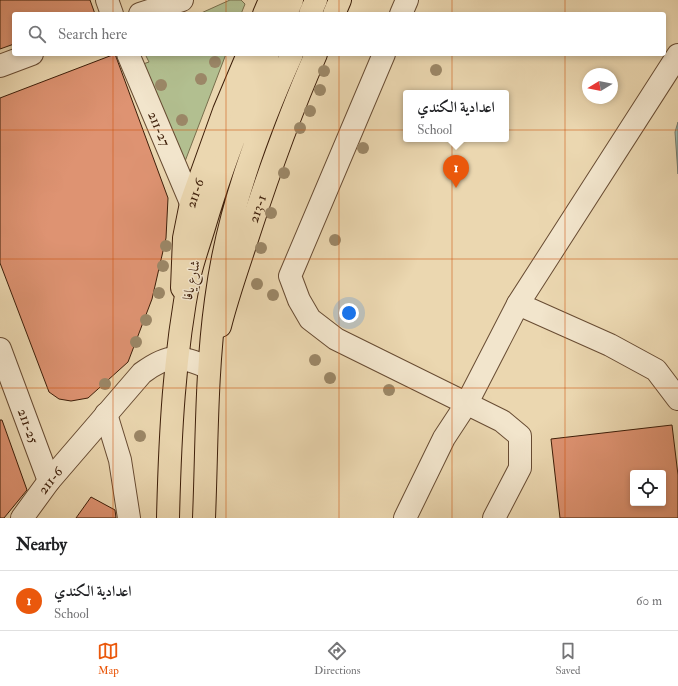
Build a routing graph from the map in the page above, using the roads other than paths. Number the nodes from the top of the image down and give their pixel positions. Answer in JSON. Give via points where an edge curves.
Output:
{"nodes":[{"id":1,"x":107,"y":0,"type":"edge"},
{"id":2,"x":182,"y":0,"type":"edge"},
{"id":3,"x":270,"y":0,"type":"edge"},
{"id":4,"x":292,"y":0,"type":"edge"},
{"id":5,"x":316,"y":0,"type":"edge"},
{"id":6,"x":340,"y":0,"type":"edge"},
{"id":7,"x":407,"y":0,"type":"edge"},
{"id":8,"x":111,"y":12,"type":"edge"},
{"id":9,"x":146,"y":12,"type":"edge"},
{"id":10,"x":265,"y":12,"type":"edge"},
{"id":11,"x":287,"y":12,"type":"edge"},
{"id":12,"x":311,"y":12,"type":"edge"},
{"id":13,"x":335,"y":12,"type":"edge"},
{"id":14,"x":402,"y":12,"type":"edge"},
{"id":15,"x":678,"y":55,"type":"edge"},
{"id":16,"x":27,"y":56,"type":"edge"},
{"id":17,"x":129,"y":56,"type":"edge"},
{"id":18,"x":247,"y":56,"type":"edge"},
{"id":19,"x":267,"y":56,"type":"edge"},
{"id":20,"x":291,"y":56,"type":"edge"},
{"id":21,"x":315,"y":56,"type":"edge"},
{"id":22,"x":383,"y":56,"type":"edge"},
{"id":23,"x":0,"y":66,"type":"edge"},
{"id":24,"x":191,"y":203,"type":"junction"},
{"id":25,"x":518,"y":304,"type":"junction"},
{"id":26,"x":178,"y":348,"type":"junction"},
{"id":27,"x":0,"y":349,"type":"edge"},
{"id":28,"x":209,"y":368,"type":"junction"},
{"id":29,"x":678,"y":398,"type":"edge"},
{"id":30,"x":467,"y":403,"type":"junction"},
{"id":31,"x":106,"y":414,"type":"junction"},
{"id":32,"x":49,"y":481,"type":"junction"},
{"id":33,"x":22,"y":518,"type":"edge"},
{"id":34,"x":129,"y":518,"type":"edge"},
{"id":35,"x":168,"y":518,"type":"edge"},
{"id":36,"x":204,"y":518,"type":"edge"},
{"id":37,"x":405,"y":518,"type":"edge"},
{"id":38,"x":494,"y":518,"type":"edge"}],
"edges":[{"from":1,"to":8,"type":"street"},
{"from":2,"to":9,"type":"street"},
{"from":3,"to":10,"type":"main road"},
{"from":4,"to":11,"type":"main road"},
{"from":5,"to":12,"type":"main road"},
{"from":6,"to":13,"type":"main road"},
{"from":7,"to":14,"type":"street"},
{"from":15,"to":25,"type":"street"},
{"from":16,"to":23,"type":"street"},
{"from":17,"to":24,"type":"street","name":"211-27"},
{"from":18,"to":24,"type":"main road","name":"211-6","via":[[224,111]]},
{"from":19,"to":26,"type":"main road","name":"شارع يافا","via":[[216,188],[190,273]]},
{"from":20,"to":28,"type":"main road","name":"شارع يافا","via":[[249,163],[228,235],[216,300]]},
{"from":21,"to":28,"type":"main road","name":"213-1","via":[[295,103],[232,280]]},
{"from":22,"to":30,"type":"street","via":[[290,276],[310,319],[336,339]]},
{"from":24,"to":26,"type":"main road","name":"211-6","via":[[184,238]]},
{"from":25,"to":29,"type":"street","via":[[610,345],[656,370]]},
{"from":25,"to":30,"type":"street"},
{"from":26,"to":28,"type":"street","via":[[184,357]]},
{"from":26,"to":31,"type":"street","name":"211-6","via":[[142,373]]},
{"from":26,"to":35,"type":"main road","name":"شارع يافا","via":[[172,414]]},
{"from":27,"to":32,"type":"street","name":"211-25"},
{"from":28,"to":36,"type":"main road","name":"شارع يافا"},
{"from":30,"to":37,"type":"street","via":[[444,438]]},
{"from":30,"to":38,"type":"street","via":[[502,421],[520,436],[520,468]]},
{"from":31,"to":32,"type":"street","name":"211-6"},
{"from":31,"to":34,"type":"street","via":[[120,460]]},
{"from":32,"to":33,"type":"street","name":"211-6"}]}
